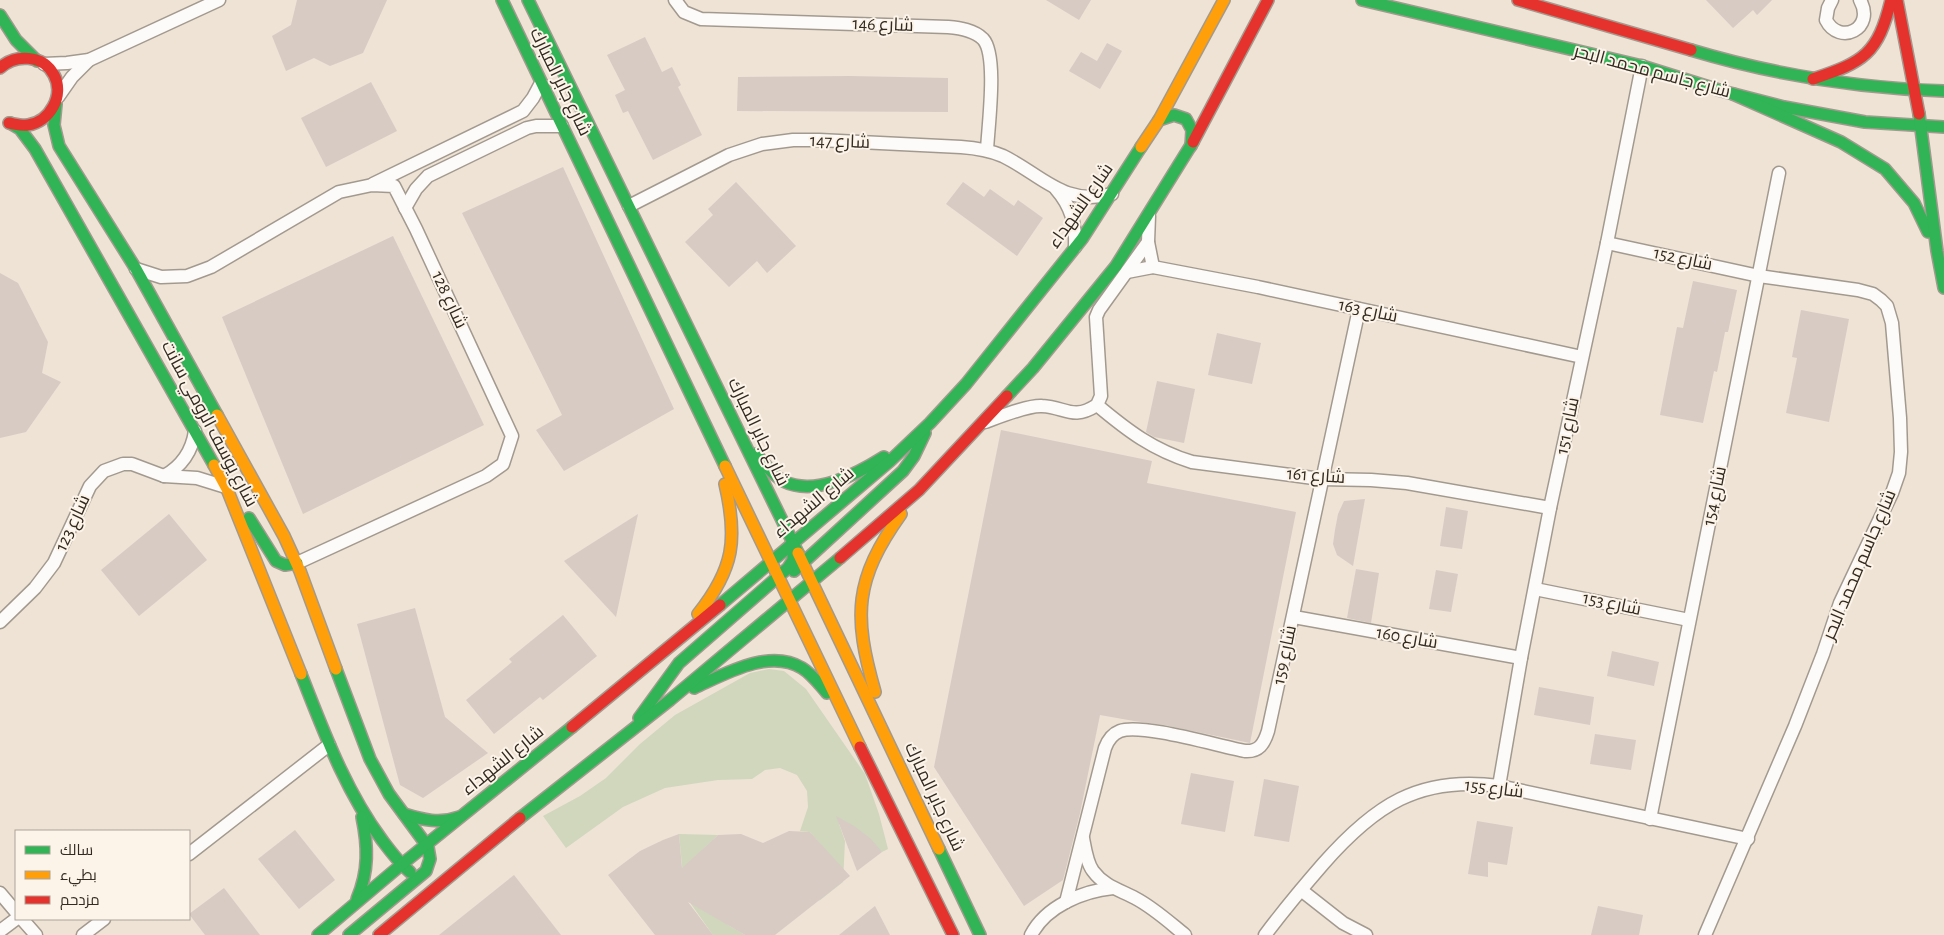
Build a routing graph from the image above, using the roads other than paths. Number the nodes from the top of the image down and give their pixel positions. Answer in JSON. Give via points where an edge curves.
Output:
{"nodes":[{"id":1,"x":220,"y":0,"type":"edge"},
{"id":2,"x":502,"y":0,"type":"edge"},
{"id":3,"x":528,"y":0,"type":"edge"},
{"id":4,"x":675,"y":0,"type":"edge"},
{"id":5,"x":1224,"y":0,"type":"edge"},
{"id":6,"x":1268,"y":0,"type":"edge"},
{"id":7,"x":1362,"y":0,"type":"edge"},
{"id":8,"x":1518,"y":0,"type":"edge"},
{"id":9,"x":1832,"y":0,"type":"edge"},
{"id":10,"x":1860,"y":0,"type":"edge"},
{"id":11,"x":1891,"y":0,"type":"edge"},
{"id":12,"x":1897,"y":0,"type":"edge"},
{"id":13,"x":1539,"y":3,"type":"edge"},
{"id":14,"x":0,"y":15,"type":"edge"},
{"id":15,"x":89,"y":60,"type":"junction"},
{"id":16,"x":40,"y":62,"type":"junction"},
{"id":17,"x":1642,"y":66,"type":"junction"},
{"id":18,"x":0,"y":68,"type":"edge"},
{"id":19,"x":1813,"y":80,"type":"junction"},
{"id":20,"x":541,"y":83,"type":"junction"},
{"id":21,"x":1914,"y":90,"type":"junction"},
{"id":22,"x":1942,"y":91,"type":"edge"},
{"id":23,"x":1733,"y":94,"type":"junction"},
{"id":24,"x":57,"y":100,"type":"junction"},
{"id":25,"x":3,"y":120,"type":"edge"},
{"id":26,"x":1159,"y":120,"type":"junction"},
{"id":27,"x":562,"y":126,"type":"junction"},
{"id":28,"x":1921,"y":127,"type":"junction"},
{"id":29,"x":1944,"y":127,"type":"edge"},
{"id":30,"x":1191,"y":146,"type":"junction"},
{"id":31,"x":987,"y":150,"type":"junction"},
{"id":32,"x":1779,"y":173,"type":"dead end"},
{"id":33,"x":372,"y":185,"type":"junction"},
{"id":34,"x":1056,"y":189,"type":"junction"},
{"id":35,"x":1112,"y":194,"type":"junction"},
{"id":36,"x":629,"y":206,"type":"junction"},
{"id":37,"x":405,"y":208,"type":"junction"},
{"id":38,"x":1149,"y":216,"type":"junction"},
{"id":39,"x":1148,"y":242,"type":"junction"},
{"id":40,"x":1607,"y":243,"type":"junction"},
{"id":41,"x":1075,"y":247,"type":"junction"},
{"id":42,"x":1937,"y":251,"type":"junction"},
{"id":43,"x":1153,"y":267,"type":"junction"},
{"id":44,"x":136,"y":269,"type":"junction"},
{"id":45,"x":1127,"y":272,"type":"junction"},
{"id":46,"x":1759,"y":276,"type":"junction"},
{"id":47,"x":1944,"y":288,"type":"edge"},
{"id":48,"x":1359,"y":309,"type":"junction"},
{"id":49,"x":1582,"y":357,"type":"junction"},
{"id":50,"x":1097,"y":405,"type":"junction"},
{"id":51,"x":733,"y":421,"type":"junction"},
{"id":52,"x":984,"y":422,"type":"junction"},
{"id":53,"x":930,"y":423,"type":"junction"},
{"id":54,"x":705,"y":424,"type":"junction"},
{"id":55,"x":195,"y":431,"type":"junction"},
{"id":56,"x":917,"y":435,"type":"junction"},
{"id":57,"x":164,"y":476,"type":"junction"},
{"id":58,"x":1321,"y":479,"type":"junction"},
{"id":59,"x":227,"y":488,"type":"junction"},
{"id":60,"x":919,"y":490,"type":"junction"},
{"id":61,"x":1550,"y":508,"type":"junction"},
{"id":62,"x":793,"y":544,"type":"junction"},
{"id":63,"x":802,"y":562,"type":"junction"},
{"id":64,"x":297,"y":563,"type":"junction"},
{"id":65,"x":771,"y":563,"type":"junction"},
{"id":66,"x":778,"y":577,"type":"junction"},
{"id":67,"x":812,"y":582,"type":"junction"},
{"id":68,"x":1536,"y":589,"type":"junction"},
{"id":69,"x":789,"y":601,"type":"junction"},
{"id":70,"x":1294,"y":617,"type":"junction"},
{"id":71,"x":1689,"y":620,"type":"junction"},
{"id":72,"x":0,"y":622,"type":"edge"},
{"id":73,"x":662,"y":654,"type":"junction"},
{"id":74,"x":1521,"y":658,"type":"junction"},
{"id":75,"x":670,"y":700,"type":"junction"},
{"id":76,"x":843,"y":713,"type":"junction"},
{"id":77,"x":629,"y":732,"type":"junction"},
{"id":78,"x":329,"y":745,"type":"junction"},
{"id":79,"x":894,"y":752,"type":"junction"},
{"id":80,"x":1499,"y":786,"type":"junction"},
{"id":81,"x":358,"y":804,"type":"junction"},
{"id":82,"x":404,"y":814,"type":"junction"},
{"id":83,"x":465,"y":815,"type":"junction"},
{"id":84,"x":1650,"y":819,"type":"junction"},
{"id":85,"x":1082,"y":835,"type":"junction"},
{"id":86,"x":1748,"y":839,"type":"junction"},
{"id":87,"x":426,"y":845,"type":"junction"},
{"id":88,"x":190,"y":853,"type":"edge"},
{"id":89,"x":401,"y":865,"type":"junction"},
{"id":90,"x":458,"y":871,"type":"junction"},
{"id":91,"x":420,"y":875,"type":"junction"},
{"id":92,"x":1113,"y":888,"type":"junction"},
{"id":93,"x":1301,"y":890,"type":"junction"},
{"id":94,"x":0,"y":893,"type":"edge"},
{"id":95,"x":1066,"y":902,"type":"junction"},
{"id":96,"x":354,"y":904,"type":"junction"},
{"id":97,"x":15,"y":911,"type":"edge"},
{"id":98,"x":15,"y":919,"type":"edge"},
{"id":99,"x":23,"y":920,"type":"edge"},
{"id":100,"x":103,"y":920,"type":"edge"},
{"id":101,"x":0,"y":931,"type":"edge"},
{"id":102,"x":36,"y":935,"type":"edge"},
{"id":103,"x":83,"y":935,"type":"edge"},
{"id":104,"x":318,"y":935,"type":"edge"},
{"id":105,"x":349,"y":935,"type":"edge"},
{"id":106,"x":380,"y":935,"type":"edge"},
{"id":107,"x":953,"y":935,"type":"edge"},
{"id":108,"x":980,"y":935,"type":"edge"},
{"id":109,"x":1031,"y":935,"type":"edge"},
{"id":110,"x":1185,"y":935,"type":"edge"},
{"id":111,"x":1265,"y":935,"type":"edge"},
{"id":112,"x":1366,"y":935,"type":"edge"},
{"id":113,"x":1705,"y":935,"type":"edge"}],
"edges":[{"from":1,"to":15,"type":"street"},
{"from":2,"to":20,"type":"main road","name":"شارع جابر المبارك"},
{"from":3,"to":36,"type":"main road","name":"شارع جابر المبارك"},
{"from":4,"to":31,"type":"street","name":"شارع 146","via":[[684,12],[701,19],[948,27],[972,32],[986,43],[991,59]]},
{"from":5,"to":26,"type":"main road","name":"شارع الشهداء"},
{"from":6,"to":30,"type":"main road"},
{"from":7,"to":17,"type":"main road","name":"شارع جاسم محمد البحر"},
{"from":8,"to":13,"type":"main road","name":"شارع جاسم محمد البحر"},
{"from":9,"to":10,"type":"street","via":[[1826,20],[1832,29],[1847,33],[1864,20]]},
{"from":11,"to":19,"type":"main road","via":[[1886,25],[1878,42],[1864,57],[1847,68]]},
{"from":12,"to":21,"type":"main road"},
{"from":13,"to":19,"type":"main road","name":"شارع جاسم محمد البحر","via":[[1737,64]]},
{"from":14,"to":16,"type":"main road","via":[[16,40]]},
{"from":15,"to":16,"type":"street"},
{"from":15,"to":24,"type":"street","via":[[72,77]]},
{"from":16,"to":18,"type":"main road","via":[[30,58],[16,59]]},
{"from":16,"to":24,"type":"main road","via":[[55,79]]},
{"from":17,"to":23,"type":"main road","name":"شارع جاسم محمد البحر"},
{"from":17,"to":40,"type":"street","name":"شارع 151"},
{"from":19,"to":21,"type":"main road","name":"شارع جاسم محمد البحر"},
{"from":20,"to":27,"type":"main road","name":"شارع جابر المبارك"},
{"from":20,"to":33,"type":"street","via":[[523,111]]},
{"from":21,"to":22,"type":"main road","name":"شارع جاسم محمد البحر"},
{"from":21,"to":28,"type":"main road"},
{"from":23,"to":28,"type":"main road","name":"شارع جاسم محمد البحر","via":[[1798,110]]},
{"from":23,"to":42,"type":"main road","via":[[1841,142],[1885,169],[1914,203]]},
{"from":24,"to":25,"type":"main road","via":[[47,117],[37,123],[27,126]]},
{"from":24,"to":44,"type":"main road","name":"شارع يوسف الرومي سانت","via":[[53,122],[59,146]]},
{"from":25,"to":55,"type":"main road","name":"شارع يوسف الرومي سانت","via":[[20,129],[35,149]]},
{"from":26,"to":30,"type":"main road","via":[[1166,116],[1183,117],[1193,129]]},
{"from":26,"to":35,"type":"main road","name":"شارع الشهداء"},
{"from":27,"to":37,"type":"street","via":[[527,128],[428,176]]},
{"from":27,"to":54,"type":"main road","name":"شارع جابر المبارك"},
{"from":28,"to":29,"type":"main road","name":"شارع جاسم محمد البحر"},
{"from":28,"to":42,"type":"main road"},
{"from":30,"to":38,"type":"main road"},
{"from":31,"to":34,"type":"street","name":"شارع 147"},
{"from":31,"to":36,"type":"street","name":"شارع 147","via":[[819,140],[776,142],[729,155]]},
{"from":32,"to":46,"type":"street","name":"شارع 154"},
{"from":33,"to":37,"type":"street","name":"شارع 128","via":[[394,186]]},
{"from":33,"to":44,"type":"street","name":"شارع 128","via":[[339,192],[212,266],[187,276],[161,277]]},
{"from":34,"to":35,"type":"street","name":"شارع 147","via":[[1093,198]]},
{"from":34,"to":41,"type":"street","name":"شارع 147","via":[[1072,216]]},
{"from":35,"to":41,"type":"main road","name":"شارع الشهداء"},
{"from":36,"to":51,"type":"main road","name":"شارع جابر المبارك"},
{"from":37,"to":64,"type":"street","name":"شارع 128","via":[[512,436],[509,450],[503,464],[486,476]]},
{"from":38,"to":39,"type":"street"},
{"from":38,"to":52,"type":"main road","via":[[1084,308]]},
{"from":39,"to":43,"type":"street"},
{"from":39,"to":45,"type":"street"},
{"from":40,"to":46,"type":"street","name":"شارع 152"},
{"from":40,"to":49,"type":"street","name":"شارع 151"},
{"from":41,"to":53,"type":"main road","name":"شارع الشهداء","via":[[966,384]]},
{"from":42,"to":47,"type":"main road"},
{"from":43,"to":45,"type":"street","name":"شارع 163"},
{"from":43,"to":48,"type":"street","name":"شارع 163"},
{"from":44,"to":64,"type":"main road","name":"شارع يوسف الرومي سانت"},
{"from":45,"to":50,"type":"street","via":[[1096,317],[1101,396]]},
{"from":46,"to":71,"type":"street","name":"شارع 154"},
{"from":46,"to":86,"type":"street","name":"شارع جاسم محمد البحر","via":[[1858,290],[1873,294],[1887,306],[1892,323],[1901,452],[1899,473],[1892,493],[1840,603],[1795,726]]},
{"from":48,"to":49,"type":"street","name":"شارع 163"},
{"from":48,"to":58,"type":"street","name":"شارع 159"},
{"from":49,"to":61,"type":"street","name":"شارع 151"},
{"from":50,"to":52,"type":"street","via":[[1081,414],[1033,407]]},
{"from":50,"to":58,"type":"street","name":"شارع 161","via":[[1133,434],[1173,456],[1192,462]]},
{"from":51,"to":56,"type":"main road","via":[[773,474],[789,484],[804,487],[831,482],[870,466]]},
{"from":51,"to":62,"type":"main road","name":"شارع جابر المبارك"},
{"from":52,"to":60,"type":"main road"},
{"from":53,"to":56,"type":"main road","name":"شارع الشهداء"},
{"from":53,"to":63,"type":"main road","via":[[903,471]]},
{"from":54,"to":65,"type":"main road","name":"شارع جابر المبارك"},
{"from":54,"to":73,"type":"main road","via":[[730,506],[732,548],[729,564],[713,596]]},
{"from":55,"to":57,"type":"street","via":[[185,459]]},
{"from":55,"to":59,"type":"main road","name":"شارع يوسف الرومي سانت"},
{"from":56,"to":62,"type":"main road","name":"شارع الشهداء","via":[[854,494]]},
{"from":57,"to":59,"type":"street","name":"شارع 123","via":[[197,478]]},
{"from":57,"to":72,"type":"street","name":"شارع 123","via":[[128,464],[111,468],[98,476],[87,492],[54,563],[35,588]]},
{"from":58,"to":61,"type":"street","name":"شارع 161","via":[[1399,482]]},
{"from":58,"to":70,"type":"street","name":"شارع 159"},
{"from":59,"to":64,"type":"main road","via":[[276,561],[284,565]]},
{"from":59,"to":78,"type":"main road","name":"شارع يوسف الرومي سانت"},
{"from":60,"to":67,"type":"main road"},
{"from":60,"to":79,"type":"main road","via":[[873,558],[860,606],[866,663]]},
{"from":61,"to":68,"type":"street","name":"شارع 151"},
{"from":62,"to":63,"type":"main road","name":"شارع جابر المبارك"},
{"from":62,"to":65,"type":"main road","name":"شارع الشهداء"},
{"from":62,"to":66,"type":"main road","via":[[792,563]]},
{"from":63,"to":67,"type":"main road","name":"شارع جابر المبارك"},
{"from":63,"to":69,"type":"main road","via":[[788,580]]},
{"from":64,"to":82,"type":"main road","name":"شارع يوسف الرومي سانت","via":[[370,758],[383,785]]},
{"from":65,"to":66,"type":"main road","name":"شارع جابر المبارك"},
{"from":65,"to":73,"type":"main road","name":"شارع الشهداء"},
{"from":66,"to":69,"type":"main road","name":"شارع جابر المبارك"},
{"from":66,"to":77,"type":"main road","via":[[679,663]]},
{"from":67,"to":69,"type":"main road"},
{"from":67,"to":79,"type":"main road","name":"شارع جابر المبارك"},
{"from":68,"to":71,"type":"street","name":"شارع 153"},
{"from":68,"to":74,"type":"street","name":"شارع 151"},
{"from":69,"to":75,"type":"main road"},
{"from":69,"to":76,"type":"main road","name":"شارع جابر المبارك"},
{"from":70,"to":74,"type":"street","name":"شارع 160"},
{"from":70,"to":85,"type":"street","name":"شارع 159","via":[[1262,746],[1245,751],[1152,731],[1119,731],[1105,748]]},
{"from":71,"to":84,"type":"street","name":"شارع 154"},
{"from":73,"to":83,"type":"main road","name":"شارع الشهداء"},
{"from":74,"to":80,"type":"street","name":"شارع 151"},
{"from":75,"to":76,"type":"main road","via":[[746,667],[780,661],[808,672]]},
{"from":75,"to":77,"type":"main road"},
{"from":76,"to":107,"type":"main road","name":"شارع جابر المبارك"},
{"from":77,"to":90,"type":"main road"},
{"from":78,"to":81,"type":"main road","name":"شارع يوسف الرومي سانت"},
{"from":78,"to":88,"type":"street"},
{"from":79,"to":108,"type":"main road","name":"شارع جابر المبارك"},
{"from":80,"to":84,"type":"street","name":"شارع 155"},
{"from":80,"to":93,"type":"street","name":"شارع 155","via":[[1445,785],[1401,798],[1351,834]]},
{"from":81,"to":89,"type":"main road","name":"شارع يوسف الرومي سانت"},
{"from":81,"to":96,"type":"main road","via":[[368,861],[365,882]]},
{"from":82,"to":83,"type":"main road","via":[[439,822]]},
{"from":82,"to":87,"type":"main road","name":"شارع يوسف الرومي سانت"},
{"from":83,"to":87,"type":"main road","name":"شارع الشهداء"},
{"from":84,"to":86,"type":"street","name":"شارع 155"},
{"from":85,"to":92,"type":"street","via":[[1092,870]]},
{"from":85,"to":95,"type":"street","name":"شارع 159"},
{"from":86,"to":113,"type":"street","name":"شارع جاسم محمد البحر"},
{"from":87,"to":89,"type":"main road","name":"شارع الشهداء"},
{"from":87,"to":91,"type":"main road","via":[[431,861]]},
{"from":89,"to":91,"type":"main road"},
{"from":89,"to":96,"type":"main road","name":"شارع الشهداء"},
{"from":90,"to":91,"type":"main road"},
{"from":90,"to":106,"type":"main road"},
{"from":91,"to":105,"type":"main road"},
{"from":92,"to":95,"type":"street","via":[[1086,892]]},
{"from":92,"to":110,"type":"street","via":[[1157,911]]},
{"from":93,"to":111,"type":"street","name":"شارع 155"},
{"from":93,"to":112,"type":"street"},
{"from":94,"to":97,"type":"street"},
{"from":95,"to":109,"type":"street","via":[[1042,920]]},
{"from":96,"to":104,"type":"main road","name":"شارع الشهداء"},
{"from":98,"to":101,"type":"street"},
{"from":99,"to":102,"type":"street"},
{"from":100,"to":103,"type":"street"}]}
